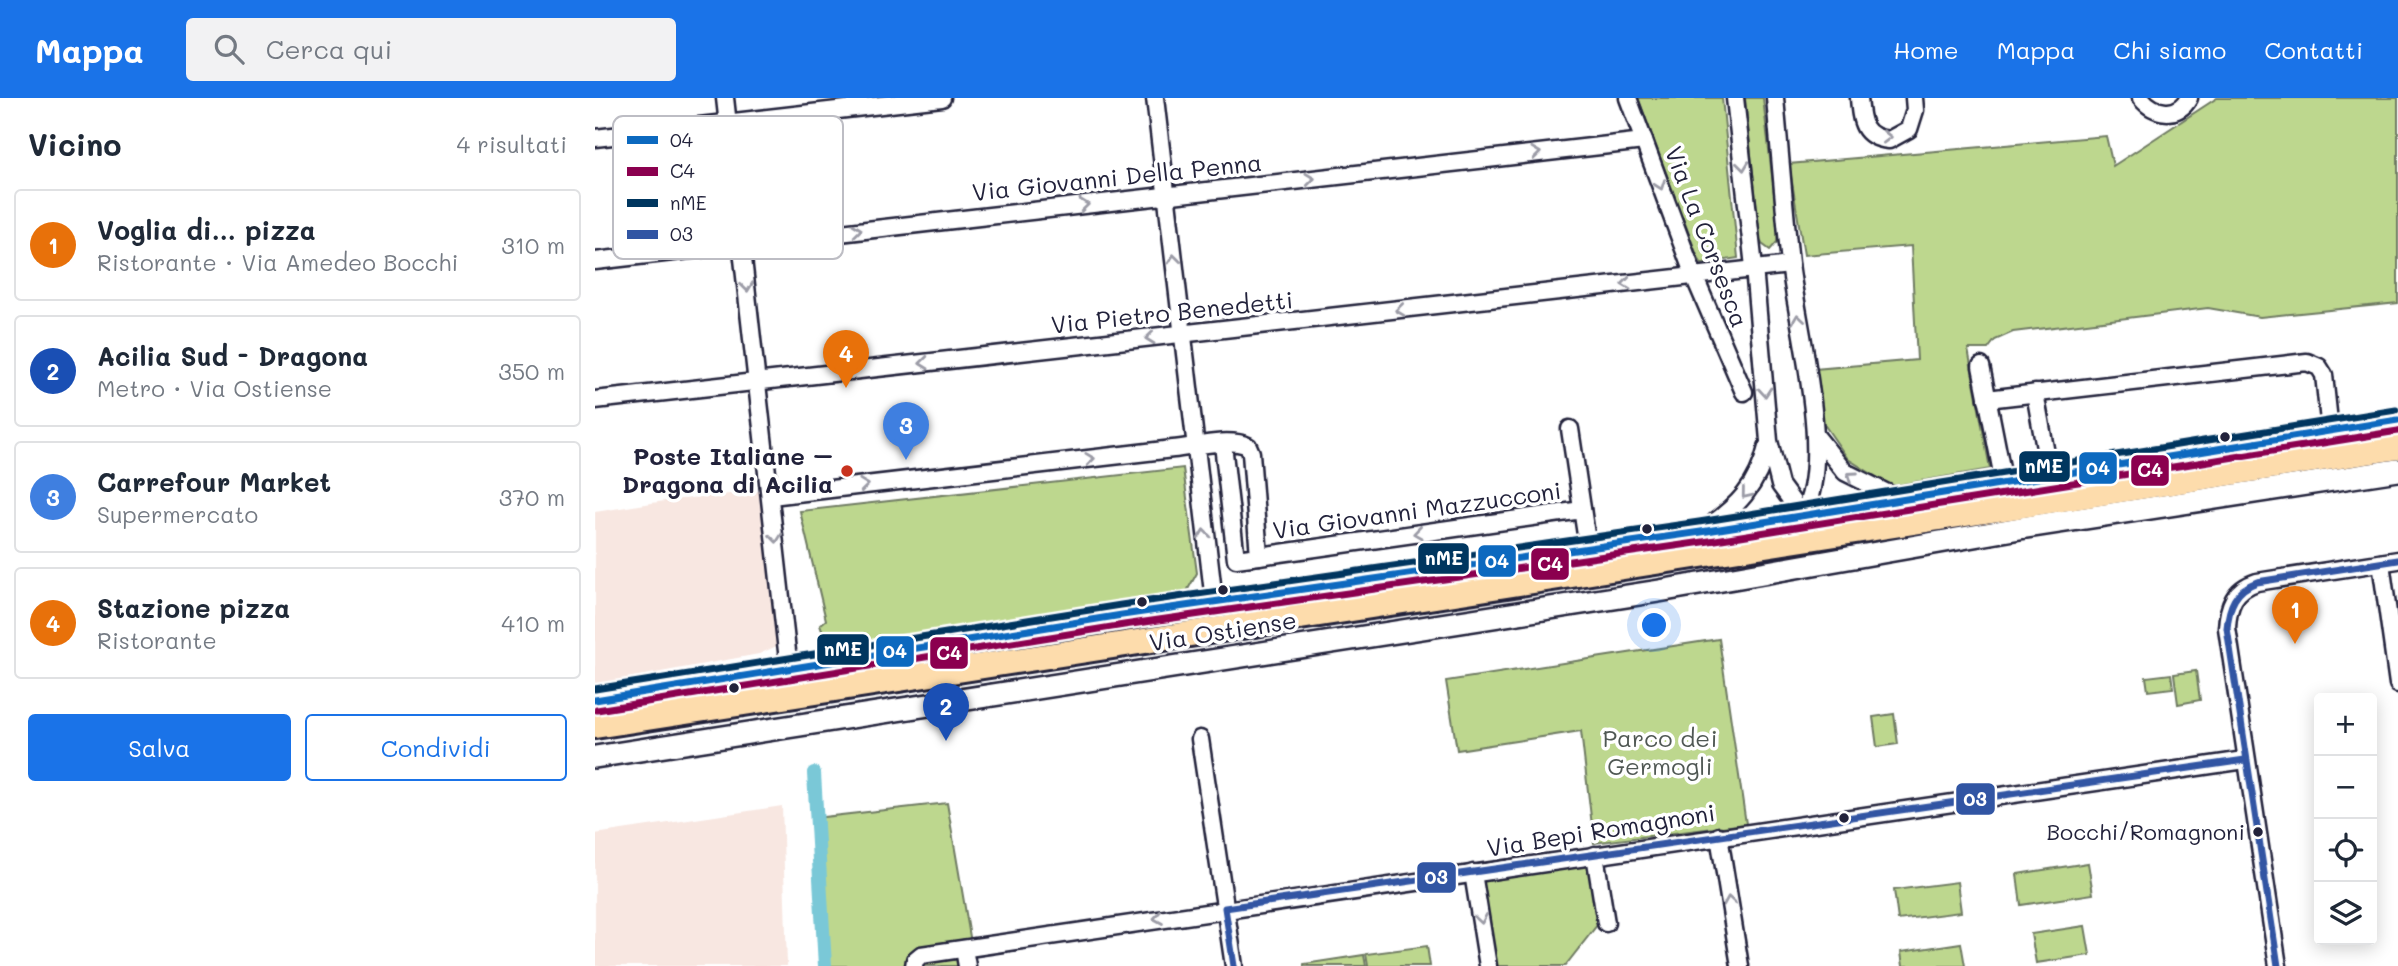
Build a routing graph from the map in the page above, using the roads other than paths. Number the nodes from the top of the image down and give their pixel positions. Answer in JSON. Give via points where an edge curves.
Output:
{"nodes":[{"id":1,"x":725,"y":98,"type":"edge"},
{"id":2,"x":942,"y":98,"type":"edge"},
{"id":3,"x":1155,"y":98,"type":"edge"},
{"id":4,"x":1628,"y":98,"type":"edge"},
{"id":5,"x":1735,"y":98,"type":"edge"},
{"id":6,"x":1775,"y":98,"type":"edge"},
{"id":7,"x":1859,"y":98,"type":"edge"},
{"id":8,"x":1914,"y":98,"type":"edge"},
{"id":9,"x":2141,"y":98,"type":"edge"},
{"id":10,"x":2189,"y":98,"type":"edge"},
{"id":11,"x":726,"y":116,"type":"edge"},
{"id":12,"x":787,"y":116,"type":"edge"},
{"id":13,"x":613,"y":136,"type":"edge"},
{"id":14,"x":595,"y":138,"type":"edge"},
{"id":15,"x":1644,"y":141,"type":"junction"},
{"id":16,"x":1166,"y":195,"type":"junction"},
{"id":17,"x":843,"y":232,"type":"edge"},
{"id":18,"x":613,"y":259,"type":"edge"},
{"id":19,"x":744,"y":259,"type":"edge"},
{"id":20,"x":595,"y":261,"type":"edge"},
{"id":21,"x":1790,"y":265,"type":"junction"},
{"id":22,"x":1754,"y":267,"type":"junction"},
{"id":23,"x":1694,"y":276,"type":"junction"},
{"id":24,"x":1182,"y":334,"type":"junction"},
{"id":25,"x":1981,"y":366,"type":"dead end"},
{"id":26,"x":758,"y":382,"type":"junction"},
{"id":27,"x":1744,"y":393,"type":"dead end"},
{"id":28,"x":2035,"y":393,"type":"junction"},
{"id":29,"x":1987,"y":399,"type":"junction"},
{"id":30,"x":595,"y":400,"type":"edge"},
{"id":31,"x":2398,"y":420,"type":"edge"},
{"id":32,"x":1570,"y":429,"type":"dead end"},
{"id":33,"x":2330,"y":431,"type":"junction"},
{"id":34,"x":1815,"y":435,"type":"junction"},
{"id":35,"x":1769,"y":441,"type":"junction"},
{"id":36,"x":1223,"y":444,"type":"junction"},
{"id":37,"x":1194,"y":447,"type":"junction"},
{"id":38,"x":2398,"y":447,"type":"edge"},
{"id":39,"x":2398,"y":470,"type":"edge"},
{"id":40,"x":2050,"y":476,"type":"junction"},
{"id":41,"x":2004,"y":483,"type":"junction"},
{"id":42,"x":772,"y":496,"type":"junction"},
{"id":43,"x":1901,"y":500,"type":"junction"},
{"id":44,"x":1582,"y":510,"type":"junction"},
{"id":45,"x":1802,"y":515,"type":"junction"},
{"id":46,"x":1701,"y":532,"type":"junction"},
{"id":47,"x":1588,"y":548,"type":"junction"},
{"id":48,"x":1259,"y":556,"type":"junction"},
{"id":49,"x":2398,"y":561,"type":"edge"},
{"id":50,"x":2381,"y":563,"type":"junction"},
{"id":51,"x":1214,"y":601,"type":"junction"},
{"id":52,"x":789,"y":670,"type":"junction"},
{"id":53,"x":2398,"y":684,"type":"edge"},
{"id":54,"x":595,"y":700,"type":"edge"},
{"id":55,"x":595,"y":726,"type":"edge"},
{"id":56,"x":1200,"y":739,"type":"dead end"},
{"id":57,"x":595,"y":757,"type":"edge"},
{"id":58,"x":2245,"y":760,"type":"junction"},
{"id":59,"x":1719,"y":836,"type":"junction"},
{"id":60,"x":1595,"y":855,"type":"junction"},
{"id":61,"x":1473,"y":873,"type":"junction"},
{"id":62,"x":1225,"y":908,"type":"junction"},
{"id":63,"x":1606,"y":923,"type":"dead end"},
{"id":64,"x":964,"y":948,"type":"junction"},
{"id":65,"x":914,"y":966,"type":"edge"},
{"id":66,"x":967,"y":966,"type":"edge"},
{"id":67,"x":1234,"y":966,"type":"edge"},
{"id":68,"x":1488,"y":966,"type":"edge"},
{"id":69,"x":1740,"y":966,"type":"edge"},
{"id":70,"x":2278,"y":966,"type":"edge"}],
"edges":[{"from":1,"to":11,"type":"street"},
{"from":2,"to":12,"type":"street"},
{"from":3,"to":16,"type":"street"},
{"from":4,"to":15,"type":"street","name":"Via La Corsesca"},
{"from":5,"to":22,"type":"street","one_way":true},
{"from":6,"to":21,"type":"street"},
{"from":7,"to":8,"type":"street","one_way":true,"via":[[1861,125],[1871,136],[1889,140],[1909,129]]},
{"from":9,"to":10,"type":"street","via":[[2147,106],[2173,113]]},
{"from":13,"to":14,"type":"street"},
{"from":16,"to":15,"type":"street","name":"Via Giovanni Della Penna","one_way":true},
{"from":15,"to":23,"type":"street","name":"Via La Corsesca","one_way":true},
{"from":17,"to":16,"type":"street","name":"Via Giovanni Della Penna","one_way":true},
{"from":24,"to":16,"type":"street","one_way":true},
{"from":18,"to":20,"type":"street","name":"Via Giovanni Della Penna"},
{"from":19,"to":26,"type":"street","one_way":true},
{"from":21,"to":22,"type":"street","name":"Via Pietro Benedetti"},
{"from":34,"to":21,"type":"street","one_way":true},
{"from":22,"to":23,"type":"street","name":"Via Pietro Benedetti"},
{"from":22,"to":35,"type":"street","one_way":true},
{"from":23,"to":24,"type":"street","name":"Via Pietro Benedetti","one_way":true},
{"from":23,"to":27,"type":"street","name":"Via La Corsesca"},
{"from":24,"to":26,"type":"street","name":"Via Pietro Benedetti","one_way":true},
{"from":24,"to":37,"type":"street"},
{"from":25,"to":29,"type":"street"},
{"from":26,"to":30,"type":"street","name":"Via Pietro Benedetti"},
{"from":26,"to":42,"type":"street"},
{"from":28,"to":29,"type":"street"},
{"from":28,"to":33,"type":"street","via":[[2312,363],[2324,374]]},
{"from":28,"to":40,"type":"street"},
{"from":29,"to":41,"type":"street"},
{"from":31,"to":33,"type":"main road"},
{"from":32,"to":44,"type":"street","name":"Via Giovanni Mazzucconi"},
{"from":33,"to":40,"type":"main road"},
{"from":43,"to":34,"type":"street","one_way":true,"via":[[1858,482],[1832,461]]},
{"from":34,"to":45,"type":"street","via":[[1813,485]]},
{"from":35,"to":45,"type":"street","via":[[1780,485]]},
{"from":35,"to":46,"type":"street","one_way":true,"via":[[1759,476],[1748,492]]},
{"from":36,"to":37,"type":"street"},
{"from":36,"to":48,"type":"street","via":[[1245,444],[1251,453]]},
{"from":36,"to":48,"type":"street","via":[[1236,559]]},
{"from":42,"to":37,"type":"street","one_way":true},
{"from":51,"to":37,"type":"street","one_way":true},
{"from":38,"to":55,"type":"main road"},
{"from":39,"to":57,"type":"main road","name":"Via Ostiense"},
{"from":40,"to":41,"type":"main road"},
{"from":41,"to":43,"type":"main road"},
{"from":42,"to":52,"type":"street","one_way":true},
{"from":43,"to":45,"type":"main road"},
{"from":44,"to":47,"type":"street","name":"Via Giovanni Mazzucconi"},
{"from":44,"to":48,"type":"street","name":"Via Giovanni Mazzucconi","one_way":true},
{"from":45,"to":46,"type":"main road"},
{"from":46,"to":47,"type":"main road"},
{"from":47,"to":51,"type":"main road"},
{"from":49,"to":50,"type":"street"},
{"from":50,"to":53,"type":"street"},
{"from":50,"to":58,"type":"street","via":[[2257,582],[2236,594],[2227,628]]},
{"from":51,"to":52,"type":"main road"},
{"from":52,"to":54,"type":"main road"},
{"from":56,"to":62,"type":"street"},
{"from":58,"to":59,"type":"street","name":"Via Bepi Romagnoni"},
{"from":58,"to":70,"type":"street"},
{"from":59,"to":60,"type":"street","name":"Via Bepi Romagnoni"},
{"from":69,"to":59,"type":"street","one_way":true},
{"from":60,"to":61,"type":"street","name":"Via Bepi Romagnoni"},
{"from":60,"to":63,"type":"street"},
{"from":61,"to":62,"type":"street","name":"Via Bepi Romagnoni"},
{"from":61,"to":68,"type":"street","one_way":true},
{"from":62,"to":64,"type":"street","name":"Via Bepi Romagnoni","one_way":true},
{"from":62,"to":67,"type":"street"},
{"from":64,"to":65,"type":"street","name":"Via Bepi Romagnoni","via":[[921,955]]},
{"from":64,"to":66,"type":"street"}]}
